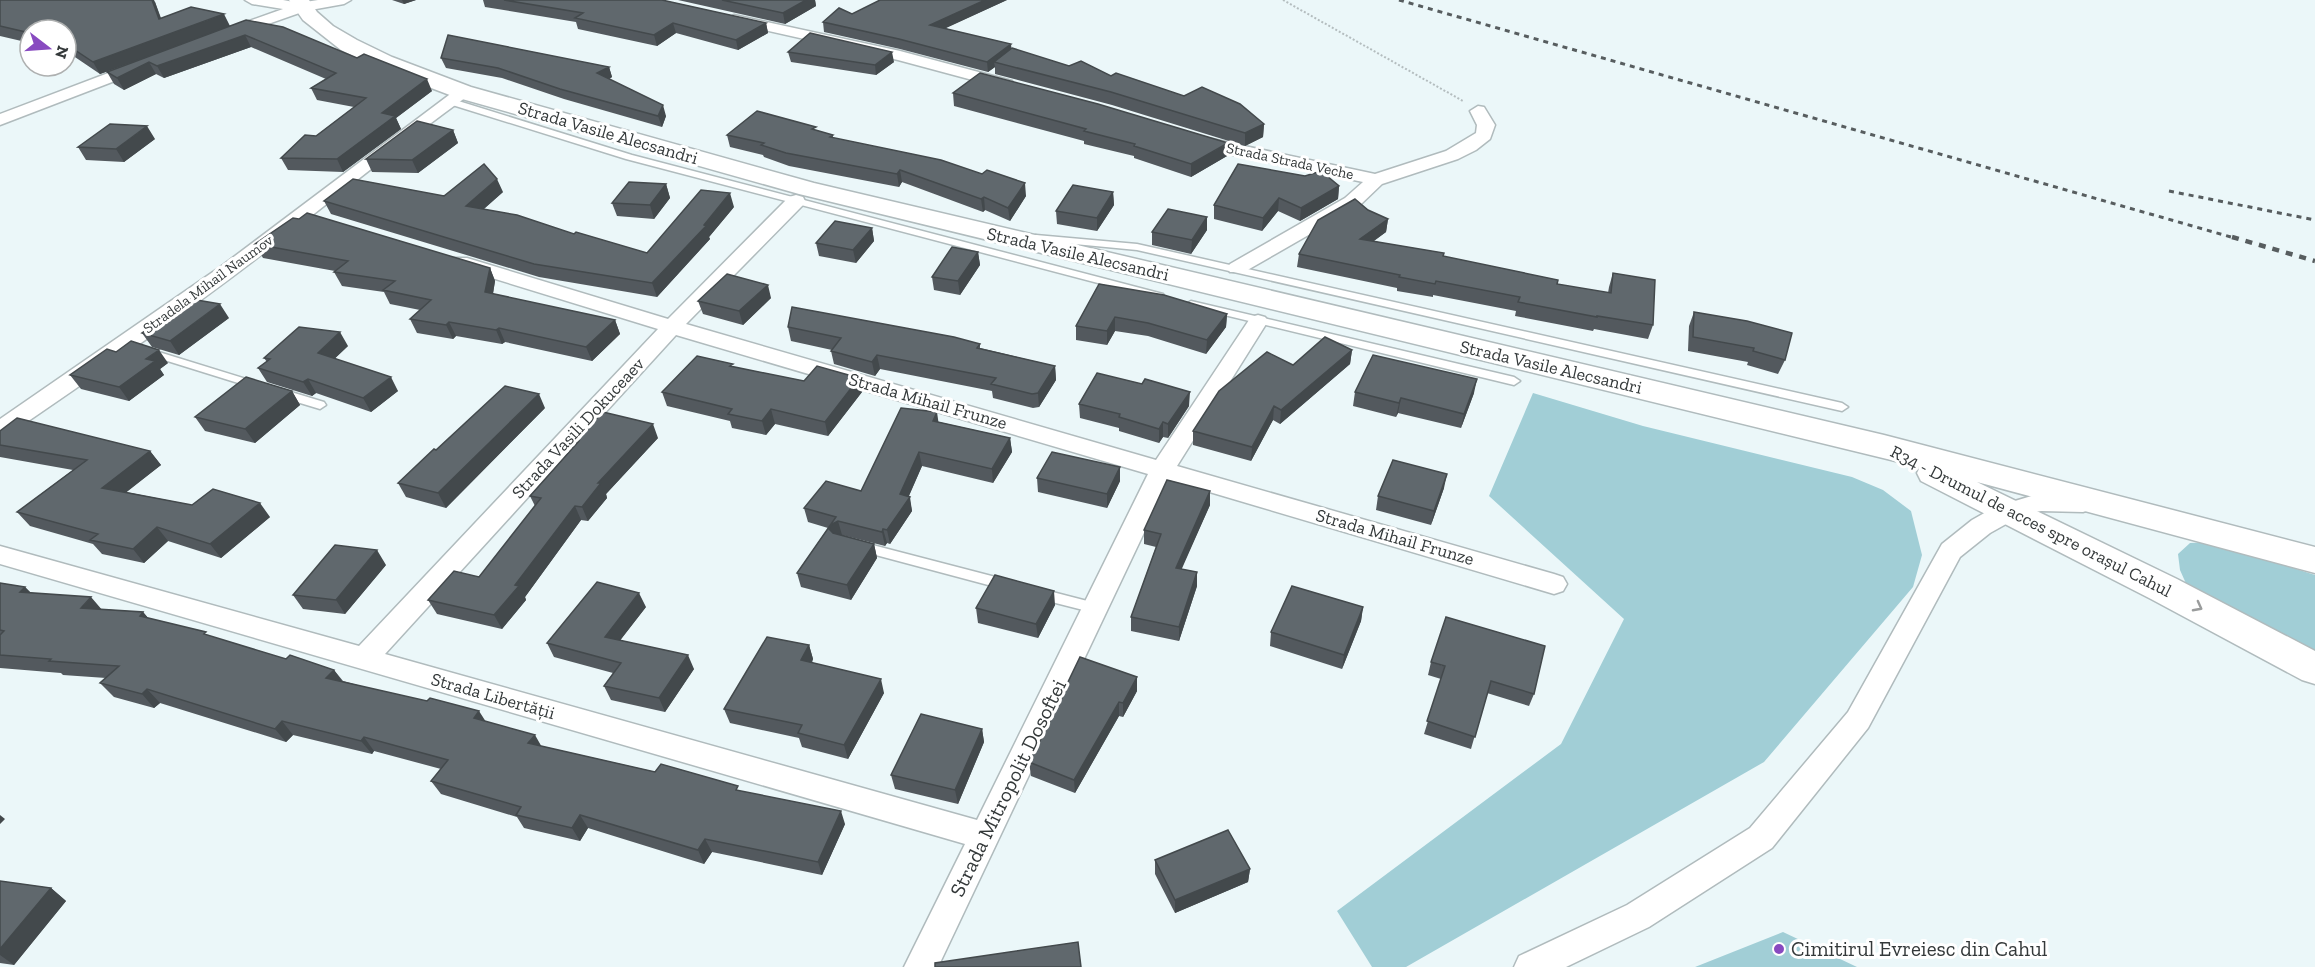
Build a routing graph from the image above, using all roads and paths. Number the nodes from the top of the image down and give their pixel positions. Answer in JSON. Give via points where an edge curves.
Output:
{"nodes":[{"id":1,"x":252,"y":0,"type":"edge"},
{"id":2,"x":344,"y":0,"type":"edge"},
{"id":3,"x":1283,"y":0,"type":"edge"},
{"id":4,"x":300,"y":4,"type":"edge"},
{"id":5,"x":722,"y":16,"type":"edge"},
{"id":6,"x":211,"y":39,"type":"edge"},
{"id":7,"x":156,"y":60,"type":"edge"},
{"id":8,"x":1021,"y":88,"type":"edge"},
{"id":9,"x":456,"y":97,"type":"junction"},
{"id":10,"x":1478,"y":111,"type":"joint"},
{"id":11,"x":0,"y":120,"type":"edge"},
{"id":12,"x":1186,"y":137,"type":"edge"},
{"id":13,"x":1376,"y":180,"type":"junction"},
{"id":14,"x":796,"y":201,"type":"junction"},
{"id":15,"x":303,"y":214,"type":"junction"},
{"id":16,"x":326,"y":221,"type":"edge"},
{"id":17,"x":996,"y":234,"type":"junction"},
{"id":18,"x":438,"y":255,"type":"edge"},
{"id":19,"x":1238,"y":268,"type":"junction"},
{"id":20,"x":1167,"y":297,"type":"edge"},
{"id":21,"x":1179,"y":300,"type":"edge"},
{"id":22,"x":1258,"y":321,"type":"junction"},
{"id":23,"x":672,"y":327,"type":"junction"},
{"id":24,"x":125,"y":344,"type":"junction"},
{"id":25,"x":1514,"y":381,"type":"dead end"},
{"id":26,"x":320,"y":405,"type":"dead end"},
{"id":27,"x":1842,"y":407,"type":"dead end"},
{"id":28,"x":0,"y":430,"type":"edge"},
{"id":29,"x":1884,"y":446,"type":"junction"},
{"id":30,"x":1163,"y":468,"type":"junction"},
{"id":31,"x":2102,"y":504,"type":"junction"},
{"id":32,"x":2005,"y":511,"type":"junction"},
{"id":33,"x":852,"y":545,"type":"edge"},
{"id":34,"x":0,"y":555,"type":"edge"},
{"id":35,"x":2315,"y":560,"type":"edge"},
{"id":36,"x":1554,"y":584,"type":"dead end"},
{"id":37,"x":1095,"y":608,"type":"junction"},
{"id":38,"x":364,"y":659,"type":"junction"},
{"id":39,"x":2315,"y":669,"type":"edge"},
{"id":40,"x":985,"y":836,"type":"junction"},
{"id":41,"x":921,"y":967,"type":"edge"},
{"id":42,"x":1531,"y":967,"type":"edge"}],
"edges":[{"from":1,"to":4,"type":"street"},
{"from":2,"to":4,"type":"street"},
{"from":3,"to":10,"type":"path"},
{"from":4,"to":6,"type":"street"},
{"from":4,"to":9,"type":"main road","name":"Strada Vasile Alecsandri","via":[[326,30],[349,45]]},
{"from":5,"to":8,"type":"street"},
{"from":7,"to":11,"type":"street"},
{"from":9,"to":14,"type":"lane","via":[[629,157]]},
{"from":9,"to":15,"type":"street","name":"Stradela Mihail Naumov","via":[[379,152]]},
{"from":9,"to":17,"type":"main road","name":"Strada Vasile Alecsandri"},
{"from":10,"to":13,"type":"street","via":[[1486,125],[1484,135],[1470,146]]},
{"from":12,"to":13,"type":"street","name":"Strada Strada Veche","via":[[1243,153]]},
{"from":13,"to":19,"type":"street","via":[[1352,202]]},
{"from":14,"to":20,"type":"lane"},
{"from":14,"to":23,"type":"street","name":"Strada Vasili Dokuceaev"},
{"from":15,"to":16,"type":"street"},
{"from":15,"to":24,"type":"street","name":"Stradela Mihail Naumov"},
{"from":17,"to":19,"type":"lane","via":[[1137,247]]},
{"from":17,"to":29,"type":"main road","name":"Strada Vasile Alecsandri"},
{"from":18,"to":23,"type":"street","name":"Strada Mihail Frunze"},
{"from":19,"to":27,"type":"lane"},
{"from":21,"to":22,"type":"lane"},
{"from":22,"to":25,"type":"lane"},
{"from":22,"to":30,"type":"street","name":"Strada Mitropolit Dosoftei"},
{"from":23,"to":30,"type":"street","name":"Strada Mihail Frunze"},
{"from":23,"to":38,"type":"street","name":"Strada Vasili Dokuceaev"},
{"from":24,"to":26,"type":"lane","name":"Stradela Mihail Naumov"},
{"from":24,"to":28,"type":"street","name":"Stradela Mihail Naumov"},
{"from":29,"to":31,"type":"main road","name":"R34 - Drumul de acces spre orașul Cahul"},
{"from":29,"to":32,"type":"main road","name":"R34 - Drumul de acces spre orașul Cahul"},
{"from":30,"to":36,"type":"street","name":"Strada Mihail Frunze"},
{"from":30,"to":37,"type":"street","name":"Strada Mitropolit Dosoftei"},
{"from":31,"to":32,"type":"street","via":[[2040,502]]},
{"from":31,"to":35,"type":"main road","name":"R34 - Drumul de acces spre orașul Cahul"},
{"from":32,"to":39,"type":"main road","name":"R34 - Drumul de acces spre orașul Cahul","one_way":true,"via":[[2164,588]]},
{"from":32,"to":42,"type":"street","via":[[1951,551],[1858,720],[1761,838],[1638,916]]},
{"from":33,"to":37,"type":"lane"},
{"from":34,"to":38,"type":"street","name":"Strada Libertății"},
{"from":37,"to":40,"type":"street","name":"Strada Mitropolit Dosoftei"},
{"from":38,"to":40,"type":"street","name":"Strada Libertății"},
{"from":40,"to":41,"type":"street","name":"Strada Mitropolit Dosoftei"}]}
